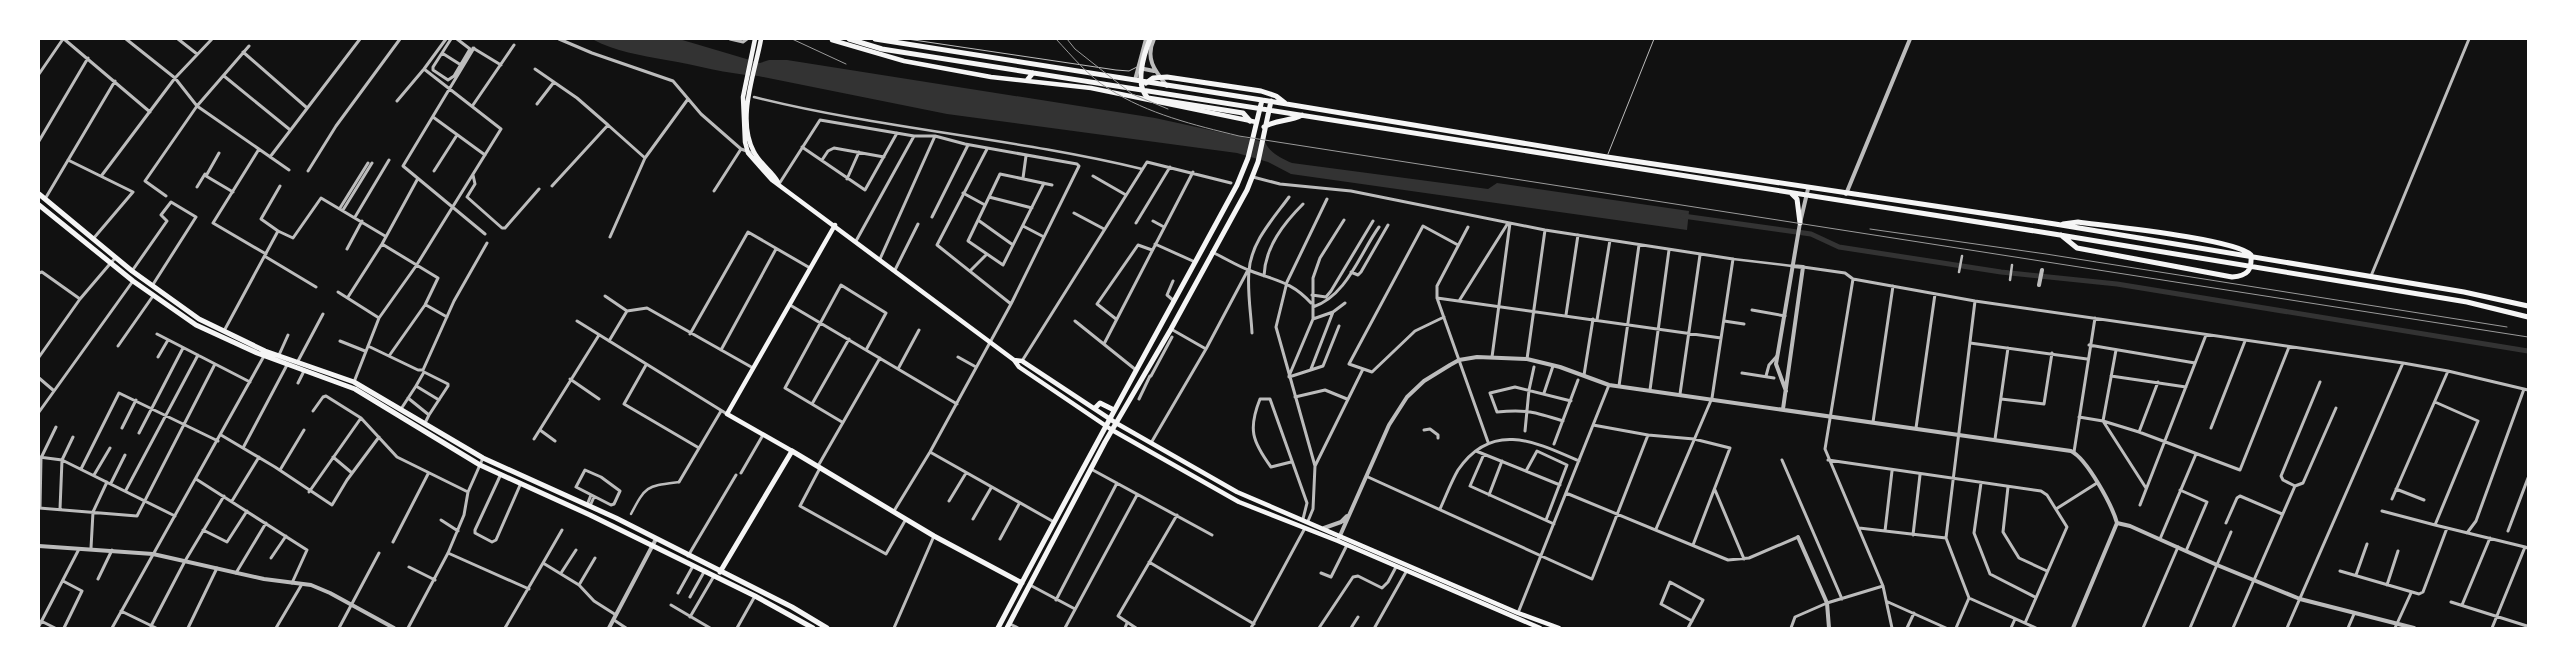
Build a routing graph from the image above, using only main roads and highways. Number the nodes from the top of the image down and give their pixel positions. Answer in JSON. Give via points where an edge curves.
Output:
{"nodes":[{"id":1,"x":755,"y":39,"type":"edge"},
{"id":2,"x":761,"y":39,"type":"edge"},
{"id":3,"x":832,"y":39,"type":"edge"},
{"id":4,"x":848,"y":39,"type":"edge"},
{"id":5,"x":874,"y":39,"type":"edge"},
{"id":6,"x":1152,"y":39,"type":"edge"},
{"id":7,"x":1004,"y":60,"type":"junction"},
{"id":8,"x":1020,"y":63,"type":"junction"},
{"id":9,"x":1003,"y":68,"type":"junction"},
{"id":10,"x":1019,"y":71,"type":"junction"},
{"id":11,"x":1033,"y":73,"type":"junction"},
{"id":12,"x":1028,"y":80,"type":"junction"},
{"id":13,"x":1141,"y":86,"type":"junction"},
{"id":14,"x":1262,"y":100,"type":"junction"},
{"id":15,"x":1271,"y":101,"type":"junction"},
{"id":16,"x":1285,"y":104,"type":"junction"},
{"id":17,"x":1252,"y":107,"type":"junction"},
{"id":18,"x":1260,"y":108,"type":"junction"},
{"id":19,"x":1269,"y":110,"type":"junction"},
{"id":20,"x":1243,"y":114,"type":"junction"},
{"id":21,"x":1302,"y":115,"type":"junction"},
{"id":22,"x":1253,"y":121,"type":"junction"},
{"id":23,"x":1264,"y":127,"type":"junction"},
{"id":24,"x":747,"y":134,"type":"junction"},
{"id":25,"x":779,"y":184,"type":"junction"},
{"id":26,"x":1791,"y":193,"type":"junction"},
{"id":27,"x":39,"y":194,"type":"edge"},
{"id":28,"x":39,"y":204,"type":"edge"},
{"id":29,"x":1800,"y":223,"type":"road end"},
{"id":30,"x":2055,"y":224,"type":"junction"},
{"id":31,"x":835,"y":225,"type":"junction"},
{"id":32,"x":2060,"y":235,"type":"junction"},
{"id":33,"x":2528,"y":306,"type":"edge"},
{"id":34,"x":2528,"y":317,"type":"edge"},
{"id":35,"x":265,"y":353,"type":"junction"},
{"id":36,"x":1014,"y":360,"type":"junction"},
{"id":37,"x":1095,"y":408,"type":"junction"},
{"id":38,"x":1114,"y":410,"type":"junction"},
{"id":39,"x":1109,"y":418,"type":"junction"},
{"id":40,"x":1116,"y":423,"type":"junction"},
{"id":41,"x":1104,"y":425,"type":"junction"},
{"id":42,"x":1112,"y":430,"type":"junction"},
{"id":43,"x":792,"y":452,"type":"junction"},
{"id":44,"x":720,"y":572,"type":"junction"},
{"id":45,"x":1022,"y":583,"type":"junction"},
{"id":46,"x":746,"y":584,"type":"junction"},
{"id":47,"x":742,"y":590,"type":"junction"},
{"id":48,"x":1008,"y":626,"type":"edge"},
{"id":49,"x":813,"y":628,"type":"edge"},
{"id":50,"x":826,"y":628,"type":"edge"},
{"id":51,"x":998,"y":628,"type":"edge"},
{"id":52,"x":1540,"y":628,"type":"edge"},
{"id":53,"x":1559,"y":628,"type":"edge"}],
"edges":[{"from":1,"to":24,"type":"main road","via":[[743,97]]},
{"from":2,"to":24,"type":"main road","via":[[748,104]]},
{"from":3,"to":12,"type":"main road","via":[[904,61],[991,77]]},
{"from":4,"to":9,"type":"main road","via":[[882,49]]},
{"from":5,"to":7,"type":"main road"},
{"from":6,"to":13,"type":"main road","via":[[1142,67]]},
{"from":7,"to":8,"type":"main road"},
{"from":7,"to":9,"type":"main road"},
{"from":8,"to":10,"type":"main road"},
{"from":8,"to":14,"type":"main road"},
{"from":9,"to":10,"type":"main road"},
{"from":10,"to":11,"type":"main road"},
{"from":11,"to":12,"type":"main road"},
{"from":11,"to":17,"type":"main road"},
{"from":12,"to":22,"type":"main road","via":[[1090,88]]},
{"from":13,"to":16,"type":"main road","via":[[1153,78],[1167,77],[1261,91]]},
{"from":13,"to":20,"type":"main road","via":[[1151,100]]},
{"from":14,"to":15,"type":"main road"},
{"from":14,"to":18,"type":"main road"},
{"from":15,"to":16,"type":"main road"},
{"from":15,"to":19,"type":"main road"},
{"from":16,"to":30,"type":"main road","via":[[1808,189]]},
{"from":17,"to":18,"type":"main road"},
{"from":17,"to":20,"type":"main road"},
{"from":18,"to":19,"type":"main road"},
{"from":18,"to":22,"type":"main road"},
{"from":19,"to":21,"type":"main road"},
{"from":19,"to":23,"type":"main road"},
{"from":20,"to":22,"type":"main road"},
{"from":21,"to":23,"type":"main road"},
{"from":21,"to":26,"type":"main road"},
{"from":22,"to":38,"type":"main road","via":[[1248,158],[1237,185]]},
{"from":23,"to":40,"type":"main road","via":[[1253,178]]},
{"from":24,"to":25,"type":"main road","via":[[755,154]]},
{"from":24,"to":25,"type":"main road","via":[[748,152]]},
{"from":25,"to":31,"type":"main road"},
{"from":26,"to":29,"type":"main road","via":[[1796,199]]},
{"from":26,"to":32,"type":"main road"},
{"from":27,"to":35,"type":"main road","via":[[152,286],[199,319]]},
{"from":28,"to":35,"type":"main road","via":[[133,281],[196,325]]},
{"from":30,"to":32,"type":"main road","via":[[2078,222],[2177,235],[2246,250],[2251,255],[2252,265],[2249,272],[2232,277],[2076,248]]},
{"from":30,"to":33,"type":"main road","via":[[2464,292]]},
{"from":31,"to":36,"type":"main road"},
{"from":31,"to":43,"type":"main road","via":[[727,414]]},
{"from":32,"to":34,"type":"main road","via":[[2467,302]]},
{"from":35,"to":44,"type":"main road","via":[[298,361],[354,382],[483,458]]},
{"from":35,"to":47,"type":"main road","via":[[372,398],[480,465]]},
{"from":36,"to":37,"type":"main road","via":[[1022,361]]},
{"from":36,"to":41,"type":"main road","via":[[1019,368]]},
{"from":37,"to":38,"type":"main road","via":[[1100,403]]},
{"from":37,"to":39,"type":"main road"},
{"from":38,"to":39,"type":"main road"},
{"from":39,"to":40,"type":"main road"},
{"from":39,"to":41,"type":"main road"},
{"from":40,"to":42,"type":"main road"},
{"from":40,"to":53,"type":"main road","via":[[1237,492]]},
{"from":41,"to":42,"type":"main road"},
{"from":41,"to":45,"type":"main road"},
{"from":42,"to":48,"type":"main road"},
{"from":42,"to":52,"type":"main road","via":[[1239,502]]},
{"from":43,"to":44,"type":"main road"},
{"from":43,"to":45,"type":"main road","via":[[934,536]]},
{"from":44,"to":46,"type":"main road"},
{"from":45,"to":51,"type":"main road"},
{"from":46,"to":47,"type":"main road"},
{"from":46,"to":50,"type":"main road"},
{"from":47,"to":49,"type":"main road"}]}
